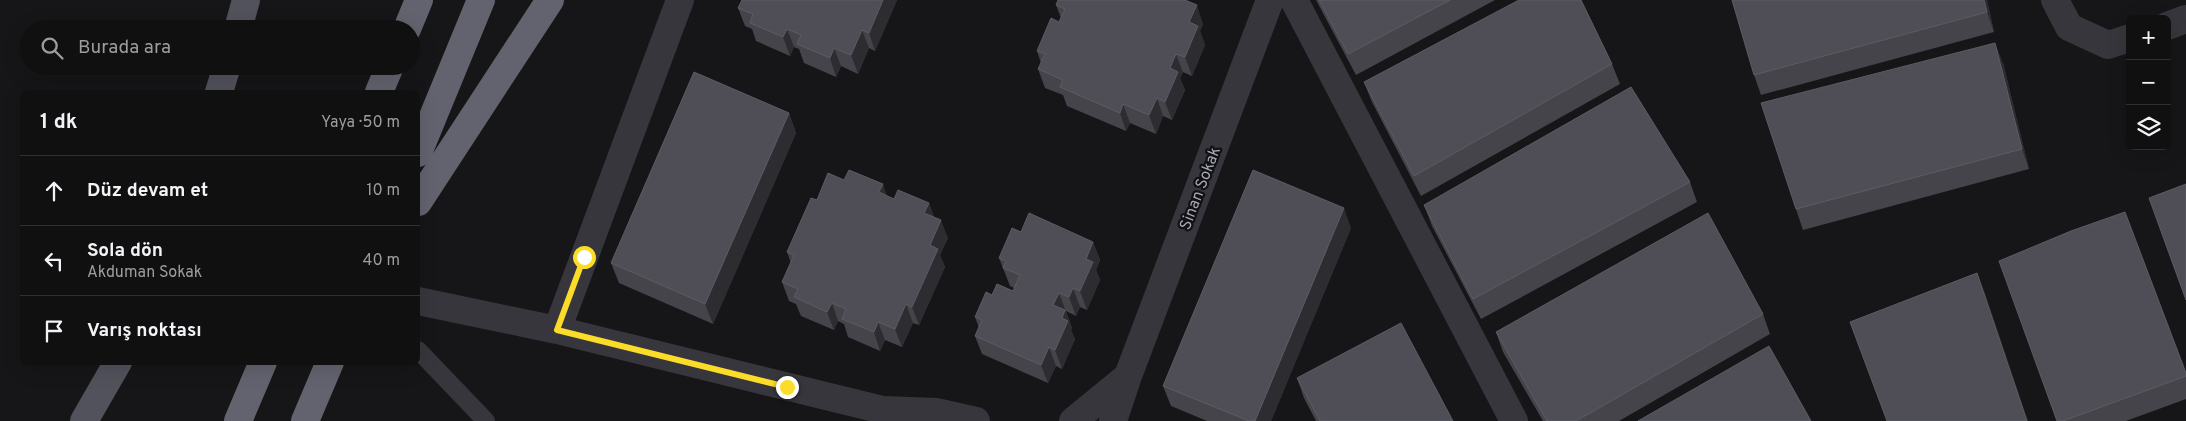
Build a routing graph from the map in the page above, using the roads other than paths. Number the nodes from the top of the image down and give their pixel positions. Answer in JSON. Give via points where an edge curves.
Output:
{"nodes":[{"id":1,"x":246,"y":0,"type":"edge"},
{"id":2,"x":419,"y":0,"type":"edge"},
{"id":3,"x":482,"y":0,"type":"edge"},
{"id":4,"x":550,"y":0,"type":"edge"},
{"id":5,"x":680,"y":0,"type":"edge"},
{"id":6,"x":1270,"y":0,"type":"edge"},
{"id":7,"x":1294,"y":0,"type":"edge"},
{"id":8,"x":2055,"y":0,"type":"edge"},
{"id":9,"x":2186,"y":19,"type":"edge"},
{"id":10,"x":240,"y":20,"type":"edge"},
{"id":11,"x":411,"y":20,"type":"edge"},
{"id":12,"x":2171,"y":25,"type":"edge"},
{"id":13,"x":2126,"y":39,"type":"edge"},
{"id":14,"x":224,"y":75,"type":"edge"},
{"id":15,"x":386,"y":75,"type":"edge"},
{"id":16,"x":220,"y":90,"type":"edge"},
{"id":17,"x":380,"y":90,"type":"edge"},
{"id":18,"x":420,"y":148,"type":"edge"},
{"id":19,"x":420,"y":199,"type":"edge"},
{"id":20,"x":420,"y":301,"type":"edge"},
{"id":21,"x":557,"y":330,"type":"junction"},
{"id":22,"x":420,"y":352,"type":"edge"},
{"id":23,"x":116,"y":365,"type":"edge"},
{"id":24,"x":262,"y":365,"type":"edge"},
{"id":25,"x":329,"y":365,"type":"edge"},
{"id":26,"x":1128,"y":376,"type":"junction"},
{"id":27,"x":890,"y":416,"type":"edge"},
{"id":28,"x":84,"y":421,"type":"edge"},
{"id":29,"x":238,"y":421,"type":"edge"},
{"id":30,"x":305,"y":421,"type":"edge"},
{"id":31,"x":486,"y":421,"type":"edge"},
{"id":32,"x":976,"y":421,"type":"edge"},
{"id":33,"x":1073,"y":421,"type":"edge"},
{"id":34,"x":1113,"y":421,"type":"edge"},
{"id":35,"x":1514,"y":421,"type":"edge"}],
"edges":[{"from":1,"to":10,"type":"main road"},
{"from":2,"to":11,"type":"highway"},
{"from":3,"to":18,"type":"highway"},
{"from":4,"to":19,"type":"highway"},
{"from":5,"to":21,"type":"street"},
{"from":6,"to":26,"type":"street","name":"Sinan Sokak"},
{"from":7,"to":35,"type":"street"},
{"from":8,"to":13,"type":"street","via":[[2069,27],[2108,45]]},
{"from":9,"to":12,"type":"street"},
{"from":14,"to":16,"type":"main road"},
{"from":15,"to":17,"type":"highway"},
{"from":20,"to":21,"type":"street"},
{"from":21,"to":27,"type":"street"},
{"from":22,"to":31,"type":"lane"},
{"from":23,"to":28,"type":"main road"},
{"from":24,"to":29,"type":"highway"},
{"from":25,"to":30,"type":"highway"},
{"from":26,"to":33,"type":"street"},
{"from":26,"to":34,"type":"street","name":"Sinan Sokak"},
{"from":27,"to":32,"type":"street","via":[[936,412]]}]}
